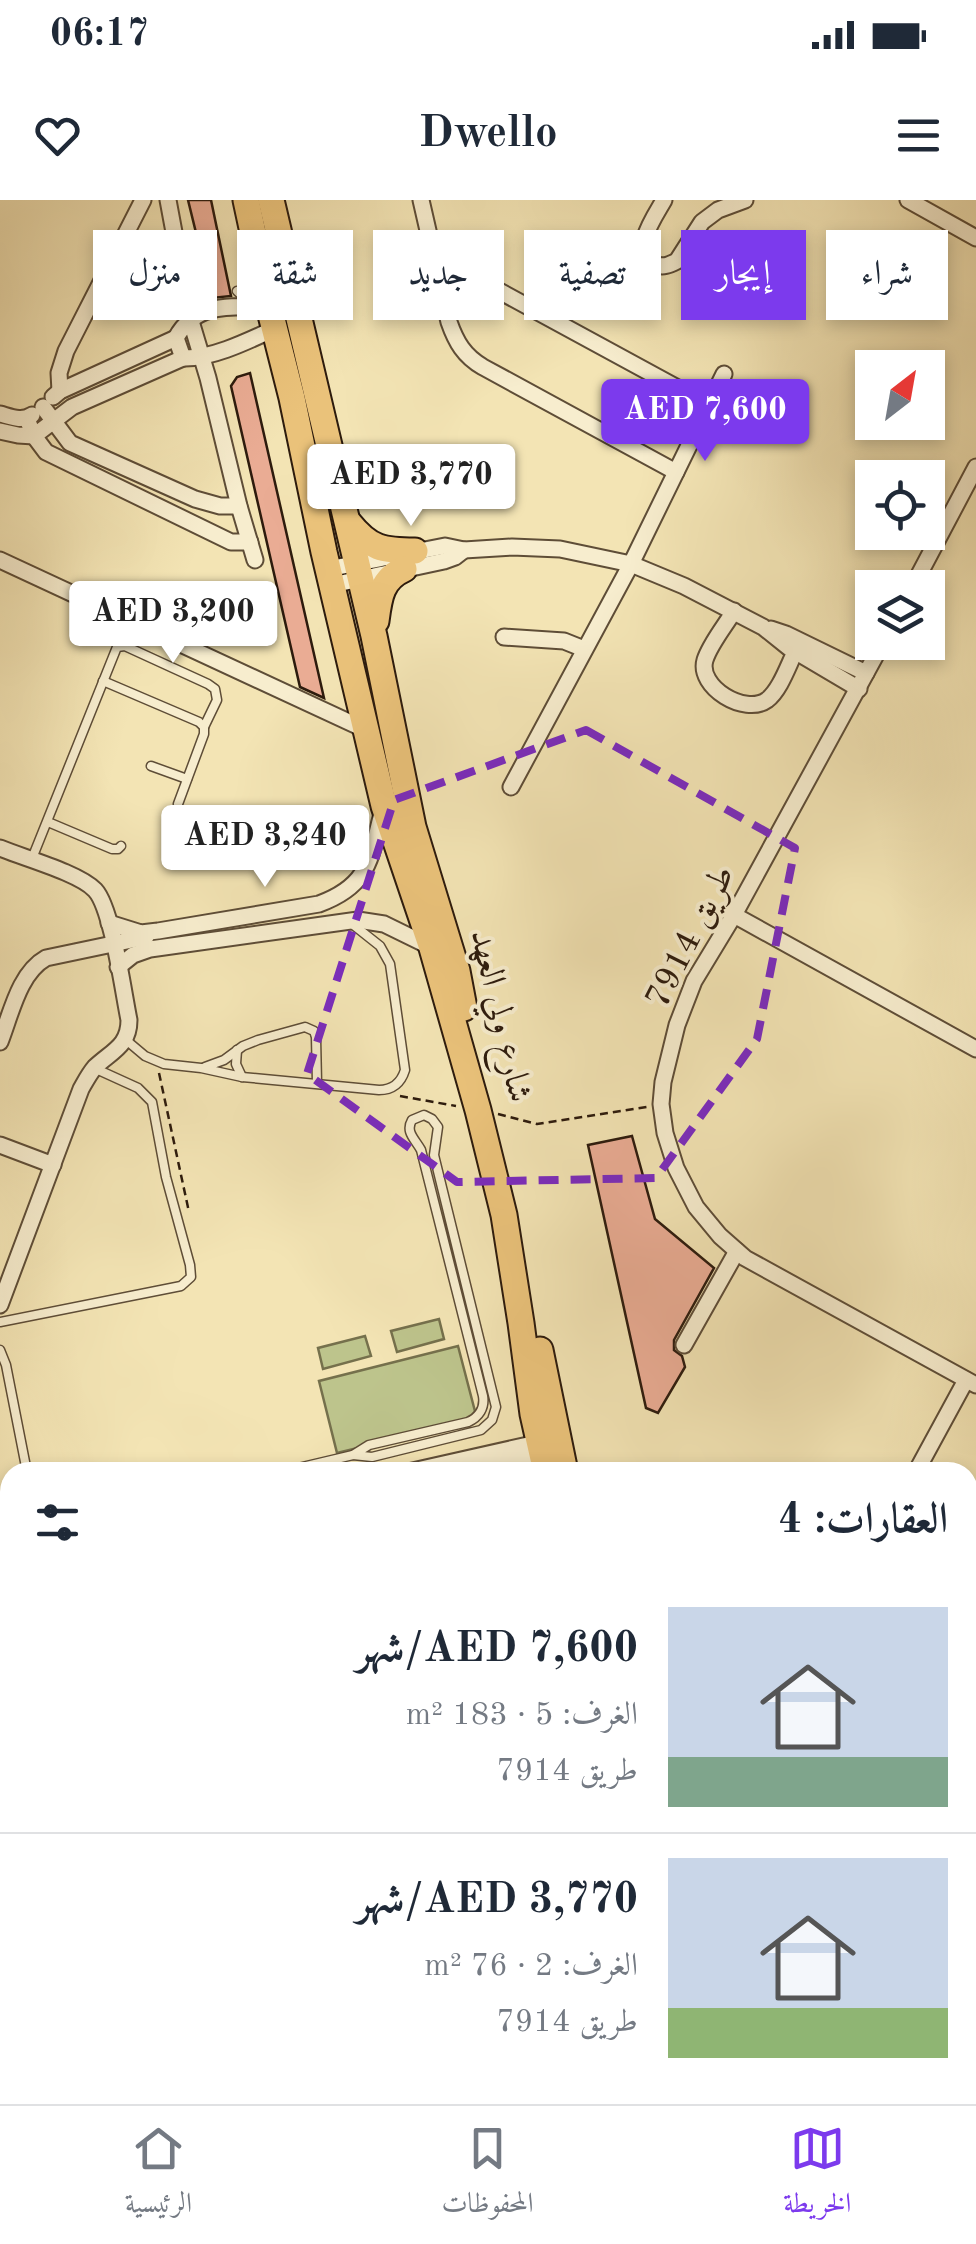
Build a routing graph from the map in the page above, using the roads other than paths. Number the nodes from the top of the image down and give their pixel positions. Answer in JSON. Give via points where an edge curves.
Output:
{"nodes":[{"id":1,"x":143,"y":200,"type":"edge"},
{"id":2,"x":168,"y":200,"type":"edge"},
{"id":3,"x":246,"y":200,"type":"edge"},
{"id":4,"x":271,"y":200,"type":"edge"},
{"id":5,"x":421,"y":200,"type":"edge"},
{"id":6,"x":664,"y":200,"type":"edge"},
{"id":7,"x":745,"y":200,"type":"edge"},
{"id":8,"x":908,"y":200,"type":"edge"},
{"id":9,"x":174,"y":230,"type":"edge"},
{"id":10,"x":251,"y":230,"type":"edge"},
{"id":11,"x":428,"y":230,"type":"edge"},
{"id":12,"x":976,"y":238,"type":"edge"},
{"id":13,"x":504,"y":292,"type":"edge"},
{"id":14,"x":189,"y":320,"type":"edge"},
{"id":15,"x":191,"y":320,"type":"edge"},
{"id":16,"x":261,"y":320,"type":"edge"},
{"id":17,"x":267,"y":320,"type":"edge"},
{"id":18,"x":286,"y":320,"type":"edge"},
{"id":19,"x":449,"y":320,"type":"edge"},
{"id":20,"x":176,"y":338,"type":"junction"},
{"id":21,"x":201,"y":356,"type":"junction"},
{"id":22,"x":183,"y":358,"type":"junction"},
{"id":23,"x":724,"y":374,"type":"dead end"},
{"id":24,"x":60,"y":391,"type":"junction"},
{"id":25,"x":709,"y":405,"type":"junction"},
{"id":26,"x":43,"y":407,"type":"junction"},
{"id":27,"x":0,"y":414,"type":"edge"},
{"id":28,"x":27,"y":418,"type":"junction"},
{"id":29,"x":54,"y":421,"type":"junction"},
{"id":30,"x":0,"y":431,"type":"edge"},
{"id":31,"x":34,"y":436,"type":"junction"},
{"id":32,"x":329,"y":445,"type":"junction"},
{"id":33,"x":976,"y":468,"type":"edge"},
{"id":34,"x":676,"y":472,"type":"junction"},
{"id":35,"x":239,"y":506,"type":"junction"},
{"id":36,"x":348,"y":522,"type":"junction"},
{"id":37,"x":250,"y":542,"type":"junction"},
{"id":38,"x":0,"y":560,"type":"edge"},
{"id":39,"x":256,"y":560,"type":"dead end"},
{"id":40,"x":409,"y":560,"type":"junction"},
{"id":41,"x":631,"y":564,"type":"junction"},
{"id":42,"x":359,"y":570,"type":"junction"},
{"id":43,"x":922,"y":570,"type":"edge"},
{"id":44,"x":330,"y":577,"type":"junction"},
{"id":45,"x":734,"y":611,"type":"junction"},
{"id":46,"x":763,"y":627,"type":"junction"},
{"id":47,"x":374,"y":636,"type":"junction"},
{"id":48,"x":504,"y":636,"type":"dead end"},
{"id":49,"x":584,"y":649,"type":"junction"},
{"id":50,"x":795,"y":652,"type":"junction"},
{"id":51,"x":873,"y":660,"type":"edge"},
{"id":52,"x":866,"y":673,"type":"junction"},
{"id":53,"x":102,"y":681,"type":"junction"},
{"id":54,"x":859,"y":689,"type":"junction"},
{"id":55,"x":204,"y":727,"type":"junction"},
{"id":56,"x":366,"y":730,"type":"junction"},
{"id":57,"x":152,"y":766,"type":"dead end"},
{"id":58,"x":187,"y":779,"type":"junction"},
{"id":59,"x":511,"y":788,"type":"dead end"},
{"id":60,"x":178,"y":804,"type":"dead end"},
{"id":61,"x":384,"y":806,"type":"junction"},
{"id":62,"x":48,"y":822,"type":"junction"},
{"id":63,"x":121,"y":846,"type":"dead end"},
{"id":64,"x":0,"y":848,"type":"edge"},
{"id":65,"x":32,"y":861,"type":"junction"},
{"id":66,"x":319,"y":904,"type":"junction"},
{"id":67,"x":734,"y":915,"type":"junction"},
{"id":68,"x":347,"y":920,"type":"junction"},
{"id":69,"x":322,"y":923,"type":"junction"},
{"id":70,"x":108,"y":924,"type":"junction"},
{"id":71,"x":158,"y":931,"type":"junction"},
{"id":72,"x":113,"y":944,"type":"junction"},
{"id":73,"x":432,"y":948,"type":"junction"},
{"id":74,"x":118,"y":967,"type":"junction"},
{"id":75,"x":126,"y":1040,"type":"junction"},
{"id":76,"x":0,"y":1042,"type":"edge"},
{"id":77,"x":976,"y":1049,"type":"edge"},
{"id":78,"x":236,"y":1050,"type":"junction"},
{"id":79,"x":94,"y":1068,"type":"junction"},
{"id":80,"x":200,"y":1068,"type":"junction"},
{"id":81,"x":473,"y":1073,"type":"junction"},
{"id":82,"x":242,"y":1076,"type":"junction"},
{"id":83,"x":317,"y":1082,"type":"junction"},
{"id":84,"x":0,"y":1145,"type":"edge"},
{"id":85,"x":419,"y":1146,"type":"junction"},
{"id":86,"x":434,"y":1146,"type":"junction"},
{"id":87,"x":52,"y":1165,"type":"junction"},
{"id":88,"x":737,"y":1251,"type":"junction"},
{"id":89,"x":0,"y":1305,"type":"edge"},
{"id":90,"x":0,"y":1322,"type":"edge"},
{"id":91,"x":684,"y":1346,"type":"dead end"},
{"id":92,"x":0,"y":1350,"type":"edge"},
{"id":93,"x":971,"y":1383,"type":"edge"},
{"id":94,"x":353,"y":1456,"type":"junction"},
{"id":95,"x":547,"y":1458,"type":"edge"},
{"id":96,"x":329,"y":1461,"type":"joint"},
{"id":97,"x":25,"y":1462,"type":"edge"},
{"id":98,"x":326,"y":1462,"type":"edge"},
{"id":99,"x":507,"y":1462,"type":"edge"},
{"id":100,"x":520,"y":1462,"type":"edge"},
{"id":101,"x":520,"y":1462,"type":"edge"},
{"id":102,"x":922,"y":1462,"type":"edge"}],
"edges":[{"from":1,"to":24,"type":"street","via":[[66,351]]},
{"from":2,"to":9,"type":"street"},
{"from":3,"to":10,"type":"main road","name":"شارع ولي العهد"},
{"from":4,"to":32,"type":"main road","name":"شارع ولي العهد"},
{"from":5,"to":11,"type":"street"},
{"from":6,"to":7,"type":"street","via":[[643,244],[646,257],[662,266],[681,257],[709,215]]},
{"from":8,"to":12,"type":"street"},
{"from":13,"to":25,"type":"street"},
{"from":14,"to":20,"type":"street"},
{"from":15,"to":21,"type":"street"},
{"from":16,"to":21,"type":"street","via":[[241,344]]},
{"from":17,"to":44,"type":"main road","name":"شارع ولي العهد"},
{"from":18,"to":32,"type":"main road","via":[[306,395]]},
{"from":19,"to":34,"type":"street","via":[[474,362]]},
{"from":20,"to":22,"type":"street"},
{"from":20,"to":24,"type":"street"},
{"from":21,"to":22,"type":"street"},
{"from":21,"to":35,"type":"street"},
{"from":22,"to":29,"type":"street"},
{"from":23,"to":25,"type":"street"},
{"from":24,"to":26,"type":"street"},
{"from":25,"to":34,"type":"street"},
{"from":26,"to":28,"type":"street"},
{"from":26,"to":29,"type":"street"},
{"from":27,"to":28,"type":"street"},
{"from":28,"to":31,"type":"street"},
{"from":29,"to":31,"type":"street"},
{"from":29,"to":35,"type":"street","via":[[70,443],[194,499]]},
{"from":30,"to":31,"type":"street"},
{"from":31,"to":37,"type":"street","via":[[46,452],[232,542]]},
{"from":32,"to":36,"type":"main road","name":"شارع ولي العهد"},
{"from":33,"to":43,"type":"street"},
{"from":34,"to":41,"type":"street"},
{"from":35,"to":37,"type":"street"},
{"from":36,"to":40,"type":"main road","via":[[367,542]]},
{"from":36,"to":42,"type":"main road","name":"شارع ولي العهد"},
{"from":37,"to":39,"type":"street"},
{"from":38,"to":56,"type":"street"},
{"from":40,"to":41,"type":"street","via":[[536,547]]},
{"from":40,"to":42,"type":"street"},
{"from":40,"to":47,"type":"main road","via":[[379,595]]},
{"from":41,"to":45,"type":"street"},
{"from":41,"to":49,"type":"street"},
{"from":42,"to":44,"type":"street"},
{"from":42,"to":47,"type":"main road","name":"شارع ولي العهد"},
{"from":44,"to":56,"type":"main road","name":"شارع ولي العهد"},
{"from":45,"to":46,"type":"street"},
{"from":45,"to":50,"type":"street","via":[[705,659],[705,676],[715,688],[743,704],[767,700]]},
{"from":46,"to":50,"type":"street"},
{"from":46,"to":52,"type":"street"},
{"from":47,"to":81,"type":"main road","name":"شارع ولي العهد","via":[[413,827],[457,972]]},
{"from":48,"to":49,"type":"street"},
{"from":49,"to":59,"type":"street"},
{"from":50,"to":54,"type":"street"},
{"from":51,"to":52,"type":"street","name":"طريق 7914"},
{"from":52,"to":54,"type":"street","name":"طريق 7914"},
{"from":53,"to":55,"type":"lane"},
{"from":53,"to":55,"type":"lane","via":[[122,646],[208,684],[217,700]]},
{"from":53,"to":62,"type":"lane"},
{"from":54,"to":67,"type":"street","name":"طريق 7914"},
{"from":55,"to":58,"type":"lane"},
{"from":56,"to":61,"type":"main road","name":"شارع ولي العهد"},
{"from":57,"to":58,"type":"lane"},
{"from":58,"to":60,"type":"lane"},
{"from":61,"to":66,"type":"street","via":[[357,882]]},
{"from":61,"to":73,"type":"main road","name":"شارع ولي العهد"},
{"from":62,"to":63,"type":"lane","via":[[112,849]]},
{"from":62,"to":65,"type":"lane"},
{"from":64,"to":65,"type":"street"},
{"from":65,"to":70,"type":"street","via":[[86,882],[101,898]]},
{"from":66,"to":69,"type":"street"},
{"from":66,"to":71,"type":"street"},
{"from":67,"to":77,"type":"street"},
{"from":67,"to":88,"type":"street","name":"طريق 7914","via":[[694,982],[661,1104],[676,1168],[696,1207]]},
{"from":68,"to":69,"type":"street"},
{"from":68,"to":73,"type":"street","via":[[384,924]]},
{"from":68,"to":83,"type":"lane","via":[[374,940],[390,964],[404,1070],[386,1090]]},
{"from":69,"to":74,"type":"street","via":[[150,949]]},
{"from":70,"to":71,"type":"street"},
{"from":70,"to":72,"type":"street"},
{"from":71,"to":72,"type":"street"},
{"from":72,"to":74,"type":"street"},
{"from":72,"to":76,"type":"street","via":[[38,962]]},
{"from":73,"to":81,"type":"main road","name":"شارع ولي العهد"},
{"from":74,"to":75,"type":"street","via":[[130,1020]]},
{"from":75,"to":79,"type":"street"},
{"from":75,"to":80,"type":"lane","via":[[154,1061]]},
{"from":78,"to":80,"type":"lane"},
{"from":78,"to":82,"type":"lane"},
{"from":78,"to":83,"type":"lane","via":[[311,1029]]},
{"from":79,"to":87,"type":"street"},
{"from":79,"to":90,"type":"lane","via":[[152,1102],[191,1278],[185,1285]]},
{"from":80,"to":82,"type":"lane"},
{"from":81,"to":95,"type":"main road","name":"شارع ولي العهد"},
{"from":82,"to":83,"type":"lane"},
{"from":84,"to":87,"type":"street"},
{"from":85,"to":86,"type":"lane"},
{"from":85,"to":86,"type":"lane","via":[[409,1128],[424,1115],[438,1128]]},
{"from":85,"to":94,"type":"lane","via":[[483,1407],[468,1422],[369,1446]]},
{"from":86,"to":94,"type":"lane","via":[[494,1414],[474,1432]]},
{"from":87,"to":89,"type":"street"},
{"from":88,"to":91,"type":"street"},
{"from":88,"to":93,"type":"street","name":"طريق 7914"},
{"from":92,"to":97,"type":"lane"},
{"from":93,"to":102,"type":"street","name":"طريق 7914"},
{"from":94,"to":96,"type":"lane"},
{"from":95,"to":99,"type":"street"},
{"from":95,"to":100,"type":"street"},
{"from":95,"to":101,"type":"street"},
{"from":96,"to":98,"type":"lane"}]}
